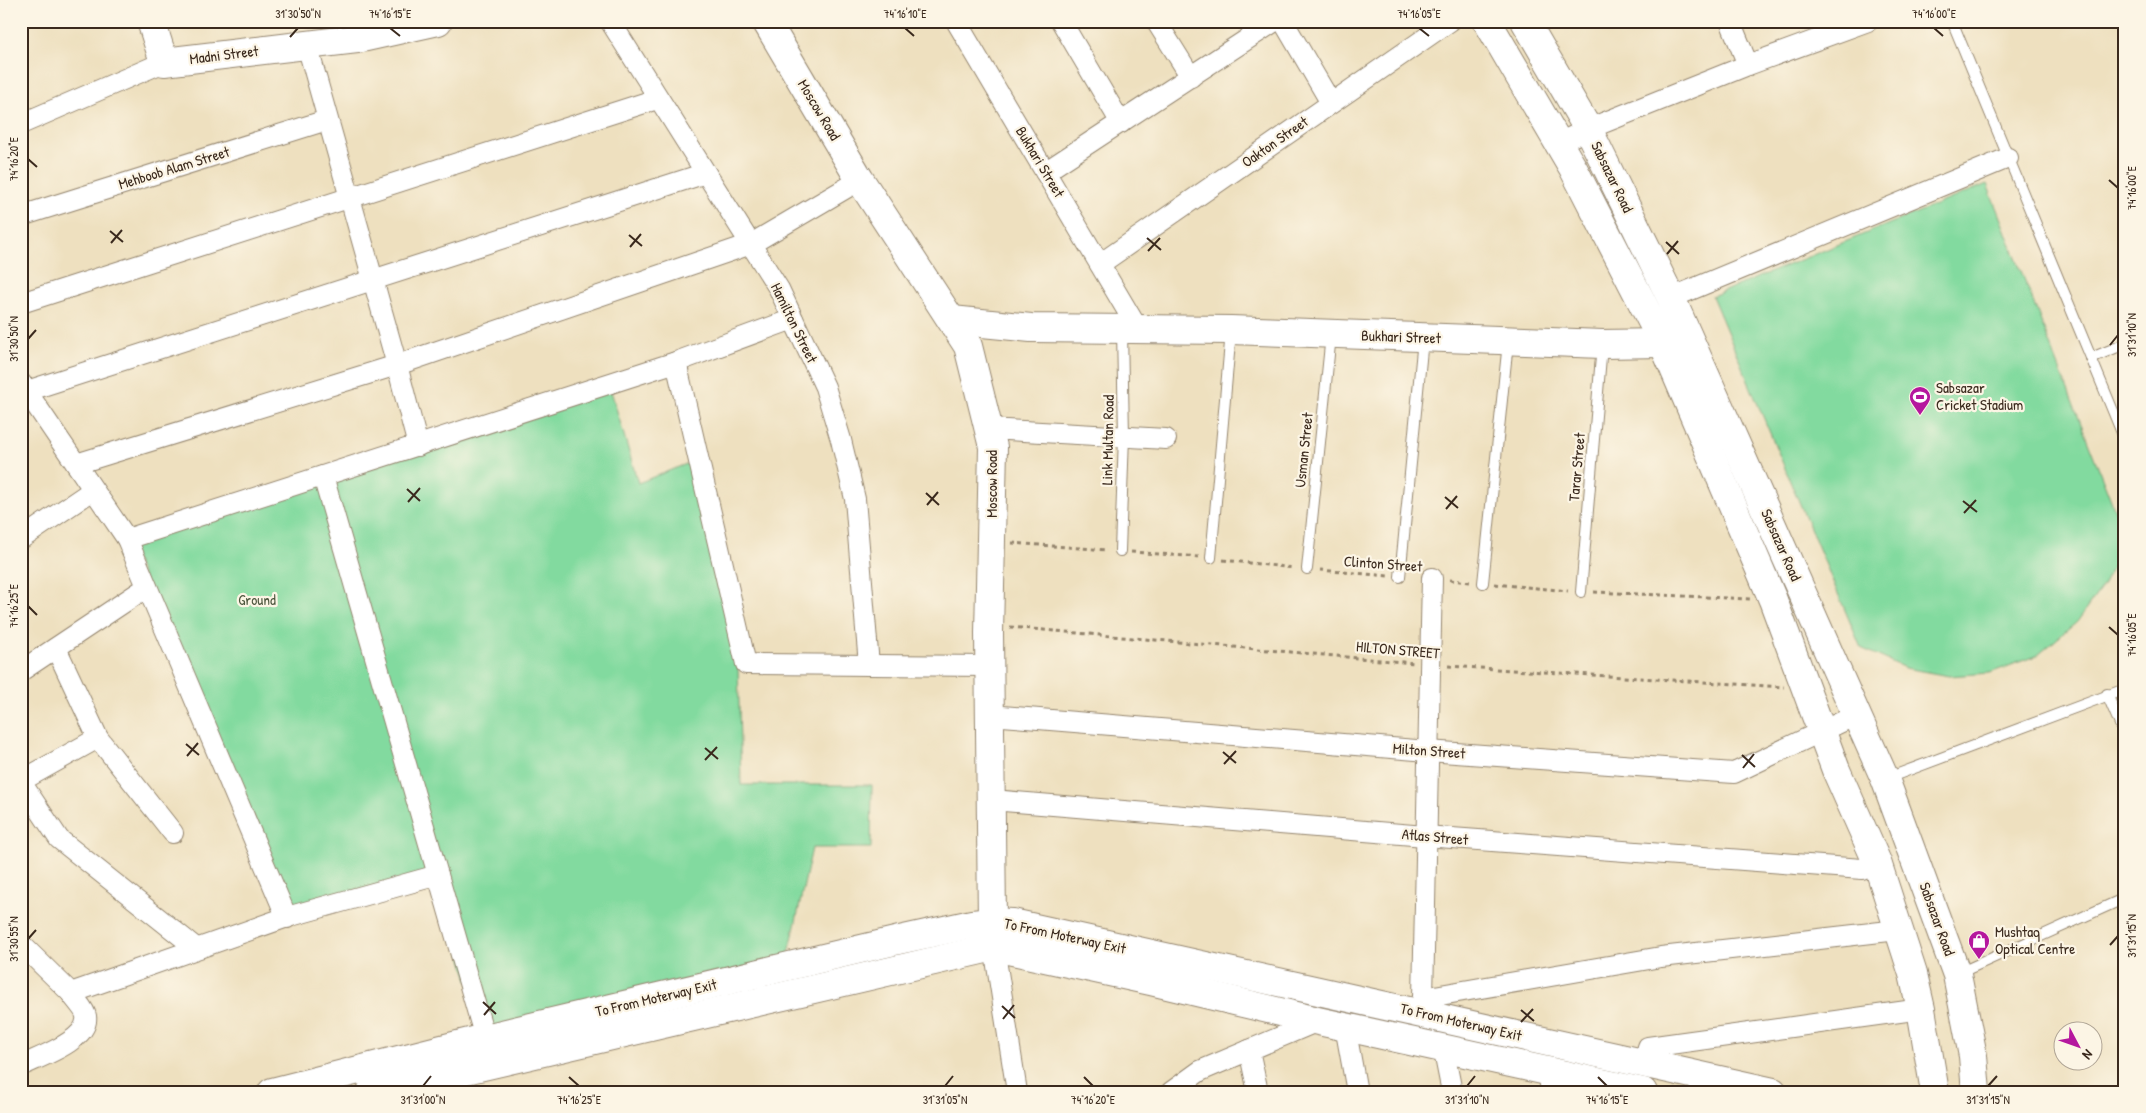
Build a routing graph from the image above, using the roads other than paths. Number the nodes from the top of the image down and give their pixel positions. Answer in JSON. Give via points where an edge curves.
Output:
{"nodes":[{"id":1,"x":151,"y":21,"type":"edge"},
{"id":2,"x":438,"y":21,"type":"edge"},
{"id":3,"x":610,"y":21,"type":"edge"},
{"id":4,"x":766,"y":21,"type":"edge"},
{"id":5,"x":956,"y":21,"type":"edge"},
{"id":6,"x":1061,"y":21,"type":"edge"},
{"id":7,"x":1156,"y":21,"type":"edge"},
{"id":8,"x":1275,"y":21,"type":"edge"},
{"id":9,"x":1283,"y":21,"type":"edge"},
{"id":10,"x":1450,"y":21,"type":"edge"},
{"id":11,"x":1487,"y":21,"type":"edge"},
{"id":12,"x":1525,"y":21,"type":"edge"},
{"id":13,"x":1730,"y":21,"type":"edge"},
{"id":14,"x":1868,"y":21,"type":"edge"},
{"id":15,"x":1952,"y":21,"type":"edge"},
{"id":16,"x":375,"y":28,"type":"edge"},
{"id":17,"x":307,"y":45,"type":"junction"},
{"id":18,"x":164,"y":62,"type":"junction"},
{"id":19,"x":1748,"y":65,"type":"junction"},
{"id":20,"x":1190,"y":77,"type":"junction"},
{"id":21,"x":657,"y":99,"type":"junction"},
{"id":22,"x":1331,"y":103,"type":"junction"},
{"id":23,"x":328,"y":120,"type":"junction"},
{"id":24,"x":1121,"y":123,"type":"junction"},
{"id":25,"x":21,"y":124,"type":"edge"},
{"id":26,"x":1588,"y":129,"type":"junction"},
{"id":27,"x":1559,"y":143,"type":"junction"},
{"id":28,"x":2008,"y":158,"type":"junction"},
{"id":29,"x":1046,"y":172,"type":"junction"},
{"id":30,"x":706,"y":173,"type":"junction"},
{"id":31,"x":860,"y":180,"type":"junction"},
{"id":32,"x":350,"y":198,"type":"junction"},
{"id":33,"x":21,"y":216,"type":"edge"},
{"id":34,"x":751,"y":244,"type":"junction"},
{"id":35,"x":1100,"y":264,"type":"junction"},
{"id":36,"x":372,"y":280,"type":"junction"},
{"id":37,"x":1671,"y":298,"type":"junction"},
{"id":38,"x":21,"y":303,"type":"edge"},
{"id":39,"x":793,"y":319,"type":"junction"},
{"id":40,"x":952,"y":320,"type":"junction"},
{"id":41,"x":1130,"y":329,"type":"junction"},
{"id":42,"x":1231,"y":330,"type":"junction"},
{"id":43,"x":1331,"y":334,"type":"junction"},
{"id":44,"x":1423,"y":338,"type":"junction"},
{"id":45,"x":1508,"y":341,"type":"junction"},
{"id":46,"x":1663,"y":343,"type":"junction"},
{"id":47,"x":1602,"y":344,"type":"junction"},
{"id":48,"x":2125,"y":344,"type":"edge"},
{"id":49,"x":2091,"y":358,"type":"junction"},
{"id":50,"x":676,"y":362,"type":"junction"},
{"id":51,"x":397,"y":365,"type":"junction"},
{"id":52,"x":24,"y":387,"type":"edge"},
{"id":53,"x":989,"y":429,"type":"junction"},
{"id":54,"x":1124,"y":436,"type":"junction"},
{"id":55,"x":1166,"y":439,"type":"dead end"},
{"id":56,"x":2125,"y":440,"type":"edge"},
{"id":57,"x":418,"y":446,"type":"junction"},
{"id":58,"x":76,"y":464,"type":"junction"},
{"id":59,"x":323,"y":476,"type":"junction"},
{"id":60,"x":93,"y":490,"type":"junction"},
{"id":61,"x":21,"y":539,"type":"edge"},
{"id":62,"x":127,"y":539,"type":"junction"},
{"id":63,"x":1120,"y":551,"type":"road end"},
{"id":64,"x":1211,"y":558,"type":"road end"},
{"id":65,"x":1307,"y":569,"type":"road end"},
{"id":66,"x":1400,"y":577,"type":"road end"},
{"id":67,"x":1432,"y":578,"type":"road end"},
{"id":68,"x":1483,"y":583,"type":"road end"},
{"id":69,"x":147,"y":587,"type":"junction"},
{"id":70,"x":1581,"y":592,"type":"road end"},
{"id":71,"x":56,"y":648,"type":"junction"},
{"id":72,"x":869,"y":665,"type":"junction"},
{"id":73,"x":989,"y":666,"type":"junction"},
{"id":74,"x":21,"y":671,"type":"edge"},
{"id":75,"x":2125,"y":688,"type":"edge"},
{"id":76,"x":2107,"y":694,"type":"junction"},
{"id":77,"x":990,"y":715,"type":"junction"},
{"id":78,"x":1856,"y":715,"type":"junction"},
{"id":79,"x":1822,"y":730,"type":"junction"},
{"id":80,"x":2125,"y":736,"type":"edge"},
{"id":81,"x":98,"y":738,"type":"junction"},
{"id":82,"x":1428,"y":751,"type":"junction"},
{"id":83,"x":1885,"y":779,"type":"junction"},
{"id":84,"x":21,"y":782,"type":"edge"},
{"id":85,"x":992,"y":800,"type":"junction"},
{"id":86,"x":173,"y":833,"type":"dead end"},
{"id":87,"x":1425,"y":836,"type":"junction"},
{"id":88,"x":1877,"y":862,"type":"junction"},
{"id":89,"x":438,"y":875,"type":"junction"},
{"id":90,"x":2125,"y":898,"type":"edge"},
{"id":91,"x":287,"y":918,"type":"junction"},
{"id":92,"x":1898,"y":930,"type":"junction"},
{"id":93,"x":993,"y":934,"type":"junction"},
{"id":94,"x":23,"y":946,"type":"dead end"},
{"id":95,"x":196,"y":948,"type":"junction"},
{"id":96,"x":1957,"y":975,"type":"junction"},
{"id":97,"x":70,"y":993,"type":"junction"},
{"id":98,"x":1420,"y":1005,"type":"junction"},
{"id":99,"x":1921,"y":1009,"type":"junction"},
{"id":100,"x":1318,"y":1021,"type":"junction"},
{"id":101,"x":1345,"y":1026,"type":"junction"},
{"id":102,"x":485,"y":1038,"type":"junction"},
{"id":103,"x":1443,"y":1047,"type":"junction"},
{"id":104,"x":1249,"y":1050,"type":"junction"},
{"id":105,"x":1644,"y":1062,"type":"junction"},
{"id":106,"x":21,"y":1066,"type":"edge"},
{"id":107,"x":1549,"y":1081,"type":"edge"},
{"id":108,"x":1639,"y":1091,"type":"edge"},
{"id":109,"x":272,"y":1092,"type":"edge"},
{"id":110,"x":371,"y":1092,"type":"edge"},
{"id":111,"x":1017,"y":1092,"type":"edge"},
{"id":112,"x":1171,"y":1092,"type":"edge"},
{"id":113,"x":1258,"y":1092,"type":"edge"},
{"id":114,"x":1357,"y":1092,"type":"edge"},
{"id":115,"x":1452,"y":1092,"type":"edge"},
{"id":116,"x":1773,"y":1092,"type":"edge"},
{"id":117,"x":1935,"y":1092,"type":"edge"},
{"id":118,"x":1976,"y":1092,"type":"edge"}],
"edges":[{"from":1,"to":18,"type":"main road"},
{"from":2,"to":16,"type":"main road","name":"Madni Street"},
{"from":3,"to":21,"type":"street","name":"Hamilton Street"},
{"from":4,"to":31,"type":"main road","name":"Moscow Road"},
{"from":5,"to":29,"type":"street","name":"Bukhari Street"},
{"from":6,"to":24,"type":"street"},
{"from":7,"to":20,"type":"street"},
{"from":8,"to":20,"type":"street"},
{"from":9,"to":22,"type":"street"},
{"from":10,"to":22,"type":"street","name":"Oakton Street"},
{"from":11,"to":27,"type":"main road","name":"Sabsazar Road"},
{"from":12,"to":26,"type":"main road","name":"Sabsazar Road"},
{"from":13,"to":19,"type":"street"},
{"from":14,"to":19,"type":"street"},
{"from":15,"to":28,"type":"lane"},
{"from":16,"to":17,"type":"main road","name":"Madni Street"},
{"from":17,"to":18,"type":"main road","name":"Madni Street"},
{"from":17,"to":23,"type":"street"},
{"from":18,"to":25,"type":"street","name":"Madni Street"},
{"from":19,"to":26,"type":"street"},
{"from":20,"to":24,"type":"street"},
{"from":21,"to":30,"type":"street","name":"Hamilton Street"},
{"from":21,"to":32,"type":"street"},
{"from":22,"to":35,"type":"street","name":"Oakton Street"},
{"from":23,"to":32,"type":"street"},
{"from":23,"to":33,"type":"street","name":"Mehboob Alam Street"},
{"from":24,"to":29,"type":"street"},
{"from":26,"to":27,"type":"street"},
{"from":26,"to":37,"type":"main road","name":"Sabsazar Road"},
{"from":27,"to":46,"type":"main road","name":"Sabsazar Road"},
{"from":28,"to":37,"type":"street"},
{"from":28,"to":49,"type":"lane"},
{"from":29,"to":35,"type":"street","name":"Bukhari Street"},
{"from":30,"to":34,"type":"street","name":"Hamilton Street"},
{"from":30,"to":36,"type":"street"},
{"from":31,"to":34,"type":"street"},
{"from":31,"to":40,"type":"main road","name":"Moscow Road"},
{"from":32,"to":36,"type":"street"},
{"from":32,"to":38,"type":"street"},
{"from":34,"to":39,"type":"street","name":"Hamilton Street"},
{"from":34,"to":51,"type":"street"},
{"from":35,"to":41,"type":"street","name":"Bukhari Street"},
{"from":36,"to":51,"type":"street"},
{"from":36,"to":52,"type":"street"},
{"from":37,"to":78,"type":"main road","name":"Sabsazar Road"},
{"from":39,"to":50,"type":"street"},
{"from":39,"to":72,"type":"street","name":"Hamilton Street","via":[[825,388],[855,499]]},
{"from":40,"to":41,"type":"main road","name":"Bukhari Street","via":[[1030,328]]},
{"from":40,"to":53,"type":"main road","name":"Moscow Road","via":[[968,346]]},
{"from":41,"to":42,"type":"main road","name":"Bukhari Street"},
{"from":41,"to":54,"type":"lane","name":"Link Multan Road"},
{"from":42,"to":43,"type":"main road","name":"Bukhari Street"},
{"from":42,"to":64,"type":"lane"},
{"from":43,"to":44,"type":"main road","name":"Bukhari Street"},
{"from":43,"to":65,"type":"lane","name":"Usman Street"},
{"from":44,"to":45,"type":"main road","name":"Bukhari Street"},
{"from":44,"to":66,"type":"lane"},
{"from":45,"to":47,"type":"main road","name":"Bukhari Street"},
{"from":45,"to":68,"type":"lane"},
{"from":46,"to":47,"type":"main road","name":"Bukhari Street"},
{"from":46,"to":79,"type":"main road","name":"Sabsazar Road","via":[[1773,600]]},
{"from":47,"to":70,"type":"lane","name":"Tarar Street"},
{"from":48,"to":49,"type":"lane"},
{"from":49,"to":56,"type":"lane"},
{"from":50,"to":57,"type":"street"},
{"from":50,"to":72,"type":"street","via":[[746,664]]},
{"from":51,"to":57,"type":"street"},
{"from":51,"to":58,"type":"street"},
{"from":52,"to":58,"type":"street"},
{"from":53,"to":54,"type":"street"},
{"from":53,"to":73,"type":"main road","name":"Moscow Road","via":[[993,447]]},
{"from":54,"to":55,"type":"street"},
{"from":54,"to":63,"type":"lane","name":"Link Multan Road"},
{"from":57,"to":59,"type":"street"},
{"from":58,"to":60,"type":"street"},
{"from":59,"to":62,"type":"street"},
{"from":59,"to":89,"type":"street"},
{"from":60,"to":61,"type":"street"},
{"from":60,"to":62,"type":"street"},
{"from":62,"to":69,"type":"street"},
{"from":67,"to":82,"type":"street"},
{"from":69,"to":71,"type":"street"},
{"from":69,"to":91,"type":"street"},
{"from":71,"to":74,"type":"street"},
{"from":71,"to":81,"type":"street"},
{"from":72,"to":73,"type":"street"},
{"from":73,"to":77,"type":"main road","name":"Moscow Road"},
{"from":75,"to":76,"type":"lane"},
{"from":76,"to":80,"type":"lane"},
{"from":76,"to":83,"type":"lane"},
{"from":77,"to":82,"type":"street","name":"Milton Street"},
{"from":77,"to":85,"type":"main road","name":"Moscow Road"},
{"from":78,"to":79,"type":"street","name":"Milton Street"},
{"from":78,"to":83,"type":"main road","name":"Sabsazar Road"},
{"from":79,"to":82,"type":"street","name":"Milton Street","via":[[1734,773]]},
{"from":79,"to":88,"type":"main road","name":"Sabsazar Road"},
{"from":81,"to":84,"type":"street"},
{"from":81,"to":86,"type":"street"},
{"from":82,"to":87,"type":"street"},
{"from":83,"to":96,"type":"main road","name":"Sabsazar Road"},
{"from":84,"to":95,"type":"street","via":[[59,839]]},
{"from":85,"to":87,"type":"street","name":"Atlas Street"},
{"from":85,"to":93,"type":"main road","name":"Moscow Road"},
{"from":87,"to":88,"type":"street","name":"Atlas Street","via":[[1862,869]]},
{"from":87,"to":98,"type":"street"},
{"from":88,"to":92,"type":"main road","name":"Sabsazar Road"},
{"from":89,"to":91,"type":"street"},
{"from":89,"to":102,"type":"street"},
{"from":90,"to":96,"type":"lane"},
{"from":91,"to":95,"type":"street"},
{"from":92,"to":98,"type":"street","via":[[1661,957]]},
{"from":92,"to":99,"type":"main road","name":"Sabsazar Road"},
{"from":93,"to":98,"type":"main road","name":"To From Moterway Exit","via":[[1012,924],[1315,991]]},
{"from":93,"to":100,"type":"main road","name":"To From Moterway Exit","via":[[1161,983]]},
{"from":93,"to":102,"type":"main road","name":"To From Moterway Exit","via":[[899,940]]},
{"from":93,"to":110,"type":"main road","name":"To From Moterway Exit"},
{"from":93,"to":111,"type":"street"},
{"from":94,"to":97,"type":"street"},
{"from":95,"to":97,"type":"street"},
{"from":96,"to":118,"type":"main road","name":"Sabsazar Road","via":[[1970,1039]]},
{"from":97,"to":106,"type":"street","via":[[86,1014],[82,1033],[60,1048]]},
{"from":98,"to":105,"type":"main road","name":"To From Moterway Exit"},
{"from":99,"to":105,"type":"street","via":[[1648,1047]]},
{"from":99,"to":117,"type":"main road","name":"Sabsazar Road"},
{"from":100,"to":101,"type":"main road","name":"To From Moterway Exit"},
{"from":100,"to":104,"type":"street"},
{"from":101,"to":103,"type":"main road","name":"To From Moterway Exit"},
{"from":101,"to":114,"type":"street"},
{"from":102,"to":109,"type":"main road","name":"To From Moterway Exit"},
{"from":103,"to":107,"type":"main road","name":"To From Moterway Exit"},
{"from":103,"to":115,"type":"street"},
{"from":104,"to":112,"type":"street","via":[[1200,1071]]},
{"from":104,"to":113,"type":"street"},
{"from":105,"to":116,"type":"main road","name":"To From Moterway Exit"},
{"from":107,"to":108,"type":"main road","name":"To From Moterway Exit"}]}
